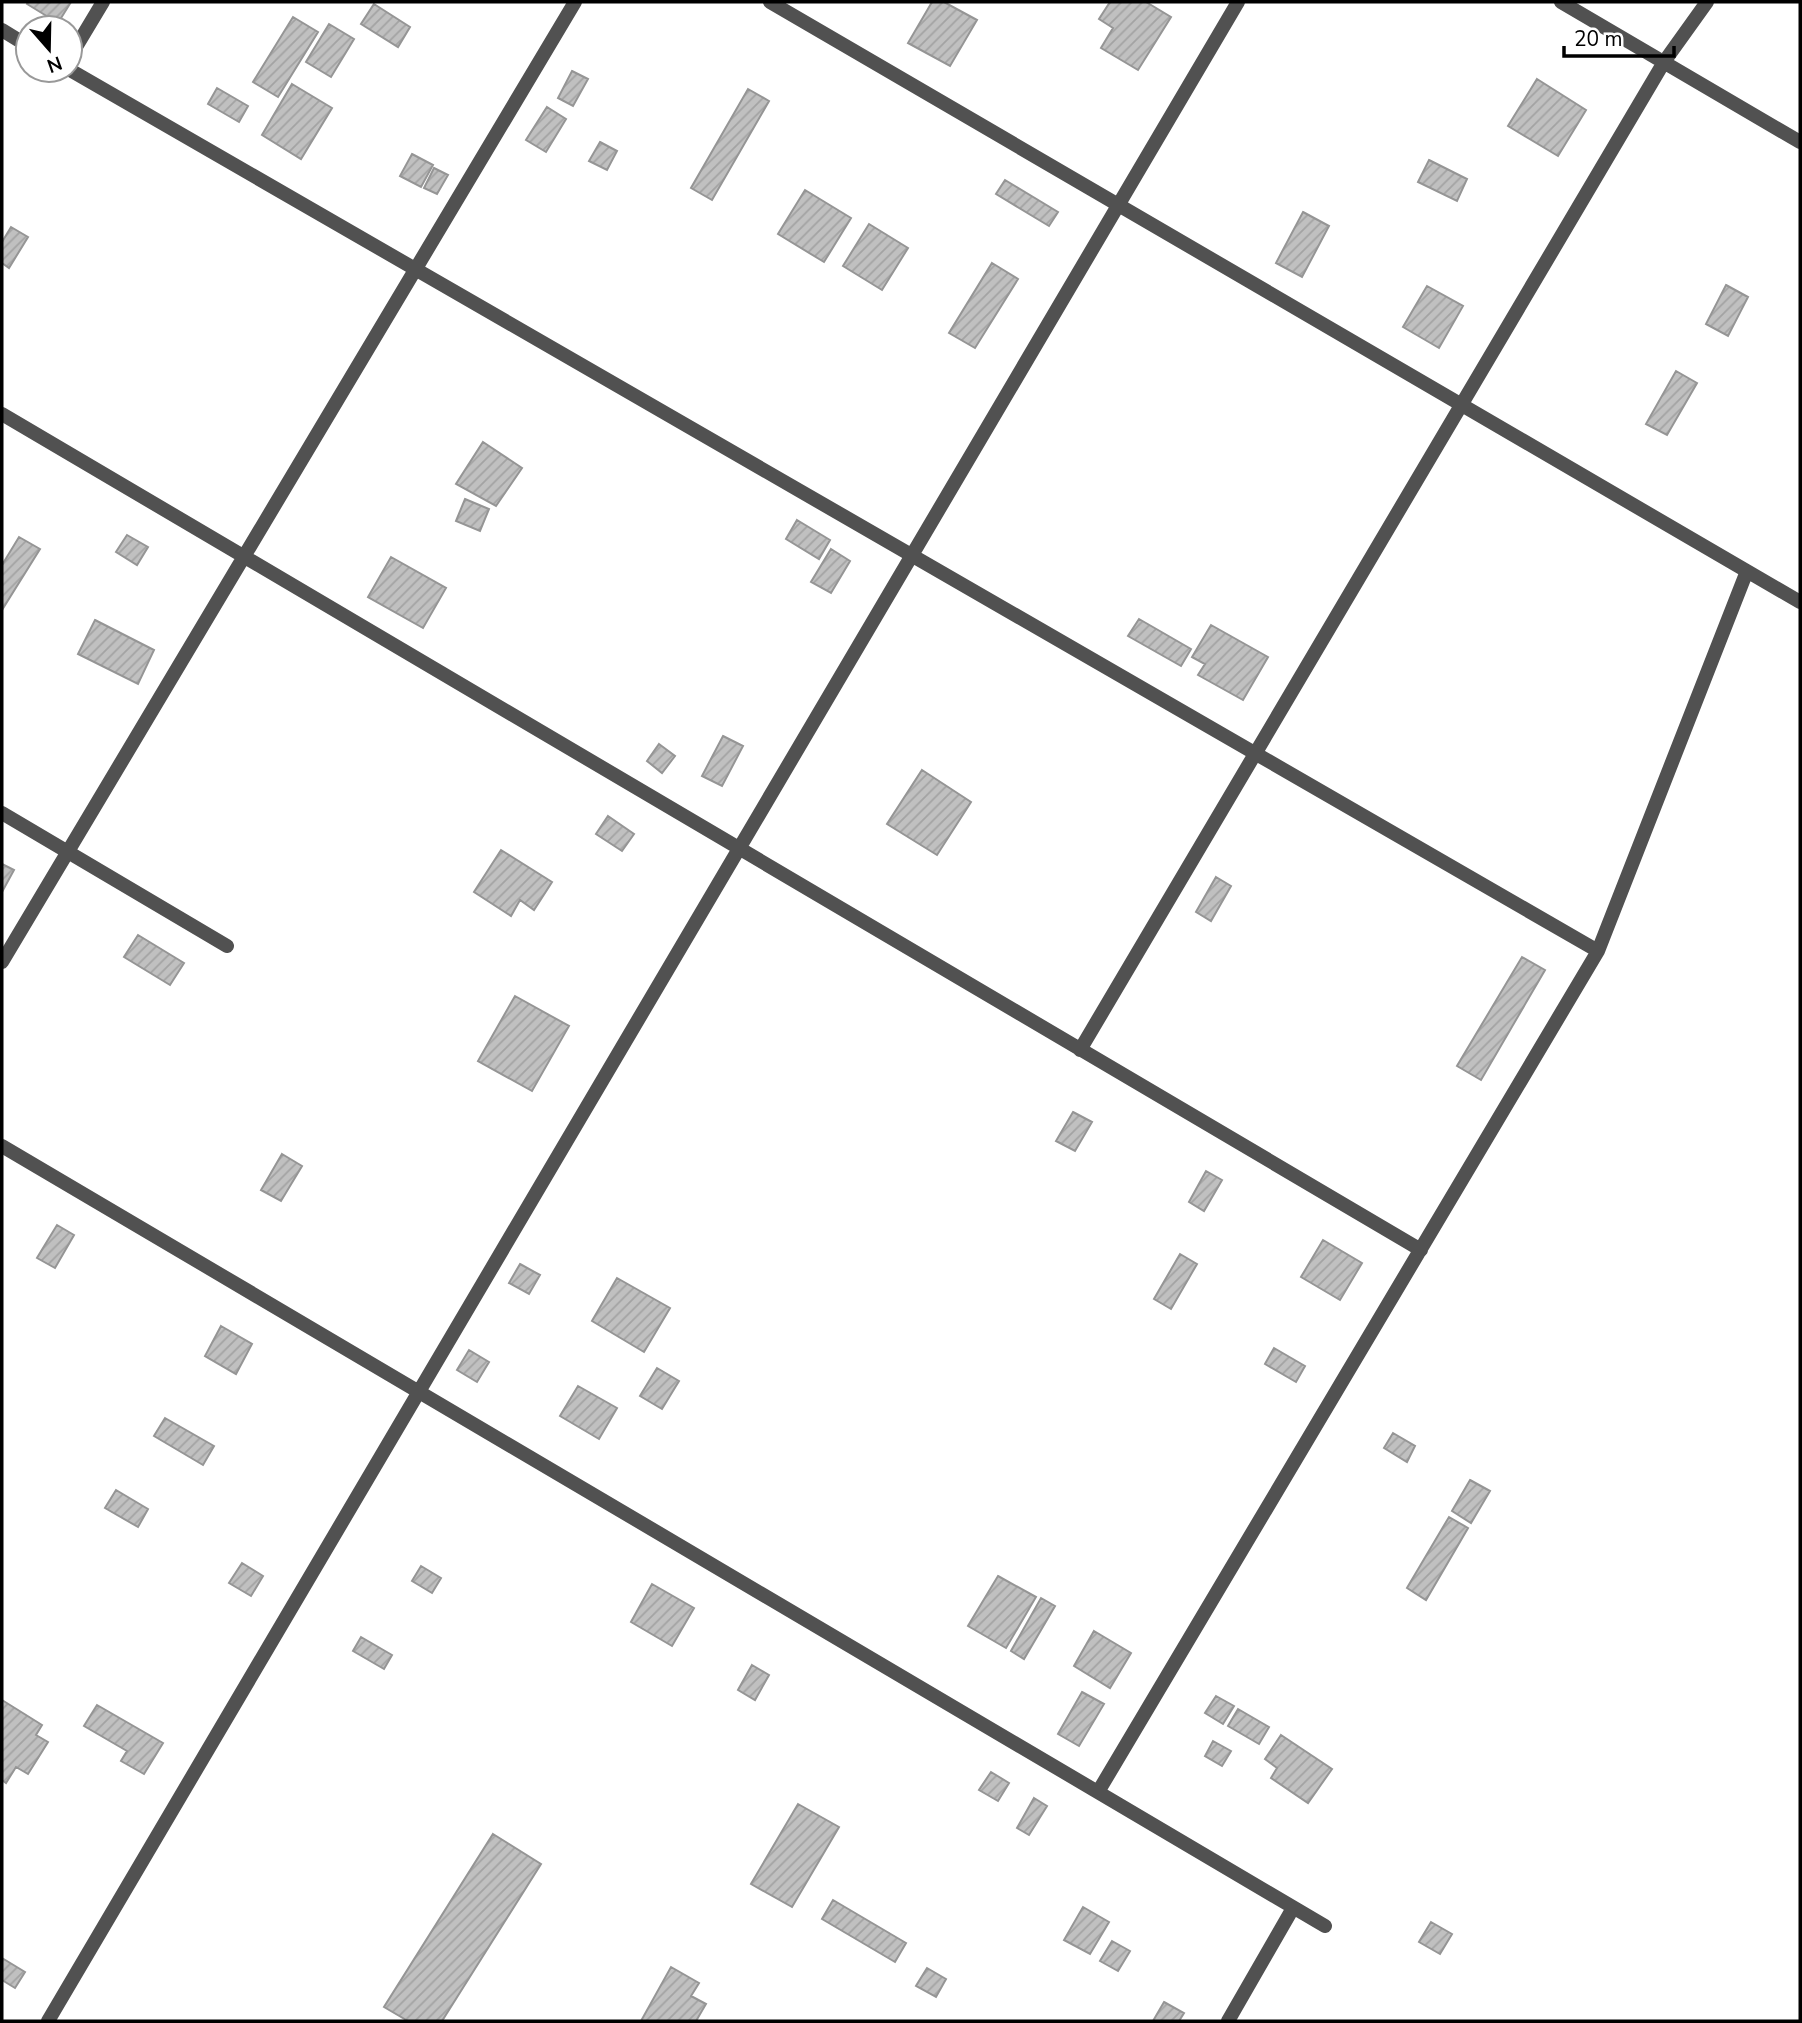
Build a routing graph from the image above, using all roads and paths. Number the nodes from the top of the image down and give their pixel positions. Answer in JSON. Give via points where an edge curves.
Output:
{"nodes":[{"id":1,"x":103,"y":2,"type":"edge"},
{"id":2,"x":575,"y":2,"type":"edge"},
{"id":3,"x":770,"y":2,"type":"edge"},
{"id":4,"x":1238,"y":2,"type":"edge"},
{"id":5,"x":1561,"y":2,"type":"edge"},
{"id":6,"x":1707,"y":2,"type":"edge"},
{"id":7,"x":84,"y":34,"type":"edge"},
{"id":8,"x":1664,"y":62,"type":"junction"},
{"id":9,"x":84,"y":78,"type":"edge"},
{"id":10,"x":1800,"y":142,"type":"edge"},
{"id":11,"x":1119,"y":205,"type":"junction"},
{"id":12,"x":415,"y":269,"type":"junction"},
{"id":13,"x":1461,"y":405,"type":"junction"},
{"id":14,"x":2,"y":414,"type":"edge"},
{"id":15,"x":912,"y":555,"type":"junction"},
{"id":16,"x":244,"y":556,"type":"junction"},
{"id":17,"x":1747,"y":571,"type":"junction"},
{"id":18,"x":1800,"y":602,"type":"edge"},
{"id":19,"x":1256,"y":753,"type":"junction"},
{"id":20,"x":2,"y":813,"type":"edge"},
{"id":21,"x":739,"y":849,"type":"junction"},
{"id":22,"x":68,"y":852,"type":"junction"},
{"id":23,"x":227,"y":946,"type":"dead end"},
{"id":24,"x":1598,"y":951,"type":"junction"},
{"id":25,"x":2,"y":962,"type":"edge"},
{"id":26,"x":1080,"y":1050,"type":"junction"},
{"id":27,"x":2,"y":1146,"type":"edge"},
{"id":28,"x":1421,"y":1250,"type":"junction"},
{"id":29,"x":419,"y":1392,"type":"junction"},
{"id":30,"x":1098,"y":1793,"type":"junction"},
{"id":31,"x":1293,"y":1908,"type":"junction"},
{"id":32,"x":1325,"y":1926,"type":"dead end"},
{"id":33,"x":48,"y":2021,"type":"edge"},
{"id":34,"x":1228,"y":2021,"type":"edge"}],
"edges":[{"from":1,"to":7,"type":"street"},
{"from":2,"to":12,"type":"street"},
{"from":3,"to":11,"type":"street"},
{"from":4,"to":11,"type":"street"},
{"from":5,"to":8,"type":"street"},
{"from":6,"to":8,"type":"street"},
{"from":8,"to":10,"type":"street"},
{"from":8,"to":13,"type":"street"},
{"from":9,"to":12,"type":"street"},
{"from":11,"to":13,"type":"street"},
{"from":11,"to":15,"type":"street"},
{"from":12,"to":15,"type":"street"},
{"from":12,"to":16,"type":"street"},
{"from":13,"to":17,"type":"street"},
{"from":13,"to":19,"type":"street"},
{"from":14,"to":16,"type":"street"},
{"from":15,"to":19,"type":"street"},
{"from":15,"to":21,"type":"street"},
{"from":16,"to":21,"type":"street"},
{"from":16,"to":22,"type":"street"},
{"from":17,"to":18,"type":"street"},
{"from":17,"to":24,"type":"street"},
{"from":19,"to":24,"type":"street"},
{"from":19,"to":26,"type":"street"},
{"from":20,"to":22,"type":"street"},
{"from":21,"to":26,"type":"street"},
{"from":21,"to":29,"type":"street"},
{"from":22,"to":23,"type":"street"},
{"from":22,"to":25,"type":"street"},
{"from":24,"to":28,"type":"street"},
{"from":26,"to":28,"type":"street"},
{"from":27,"to":29,"type":"street"},
{"from":28,"to":30,"type":"street"},
{"from":29,"to":30,"type":"street"},
{"from":29,"to":33,"type":"street"},
{"from":30,"to":31,"type":"street"},
{"from":31,"to":32,"type":"street"},
{"from":31,"to":34,"type":"street"}]}
